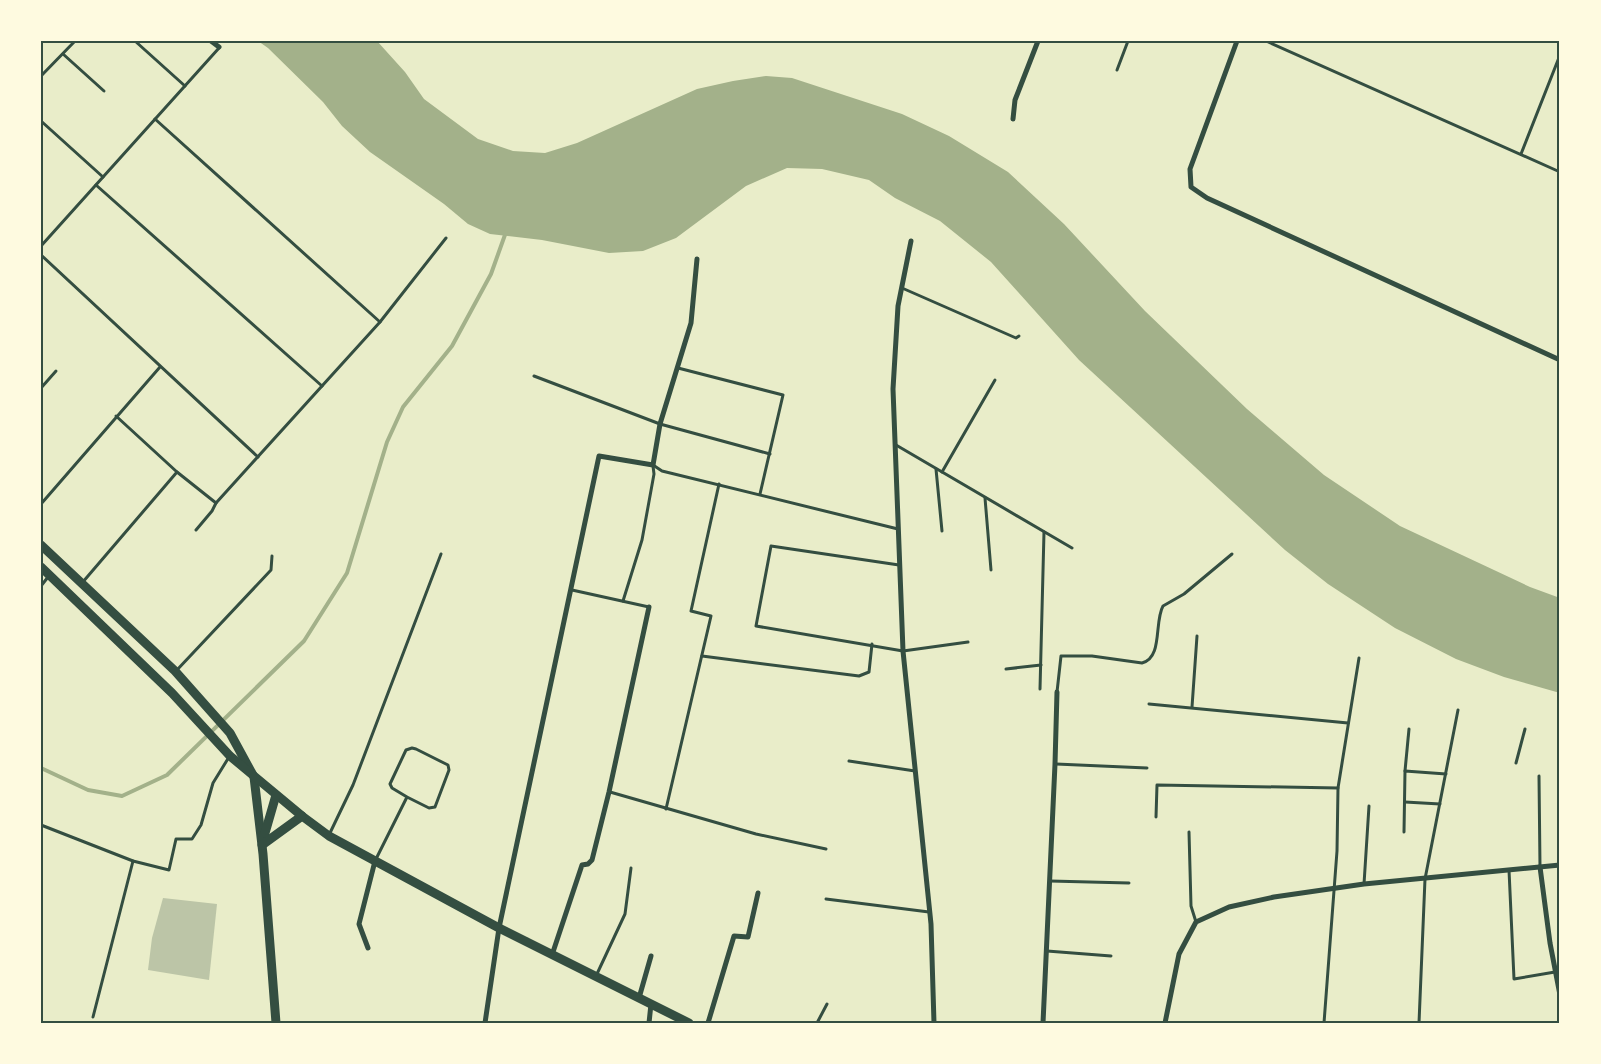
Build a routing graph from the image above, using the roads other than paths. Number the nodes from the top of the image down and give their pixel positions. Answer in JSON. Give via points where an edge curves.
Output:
{"nodes":[{"id":1,"x":75,"y":41,"type":"edge"},
{"id":2,"x":136,"y":41,"type":"edge"},
{"id":3,"x":210,"y":41,"type":"edge"},
{"id":4,"x":1038,"y":41,"type":"edge"},
{"id":5,"x":1128,"y":41,"type":"edge"},
{"id":6,"x":1237,"y":41,"type":"edge"},
{"id":7,"x":1266,"y":41,"type":"edge"},
{"id":8,"x":219,"y":47,"type":"joint"},
{"id":9,"x":63,"y":54,"type":"junction"},
{"id":10,"x":1560,"y":55,"type":"edge"},
{"id":11,"x":1116,"y":70,"type":"dead end"},
{"id":12,"x":41,"y":76,"type":"edge"},
{"id":13,"x":185,"y":86,"type":"junction"},
{"id":14,"x":104,"y":90,"type":"dead end"},
{"id":15,"x":1013,"y":119,"type":"dead end"},
{"id":16,"x":155,"y":120,"type":"junction"},
{"id":17,"x":41,"y":121,"type":"edge"},
{"id":18,"x":1521,"y":154,"type":"junction"},
{"id":19,"x":1560,"y":172,"type":"edge"},
{"id":20,"x":103,"y":176,"type":"junction"},
{"id":21,"x":96,"y":185,"type":"junction"},
{"id":22,"x":446,"y":238,"type":"dead end"},
{"id":23,"x":911,"y":241,"type":"dead end"},
{"id":24,"x":41,"y":246,"type":"edge"},
{"id":25,"x":41,"y":255,"type":"edge"},
{"id":26,"x":697,"y":259,"type":"dead end"},
{"id":27,"x":902,"y":288,"type":"junction"},
{"id":28,"x":380,"y":322,"type":"junction"},
{"id":29,"x":1019,"y":336,"type":"dead end"},
{"id":30,"x":1560,"y":360,"type":"edge"},
{"id":31,"x":160,"y":366,"type":"junction"},
{"id":32,"x":678,"y":368,"type":"junction"},
{"id":33,"x":56,"y":371,"type":"dead end"},
{"id":34,"x":534,"y":376,"type":"dead end"},
{"id":35,"x":995,"y":380,"type":"dead end"},
{"id":36,"x":322,"y":386,"type":"junction"},
{"id":37,"x":41,"y":388,"type":"edge"},
{"id":38,"x":116,"y":416,"type":"junction"},
{"id":39,"x":660,"y":424,"type":"junction"},
{"id":40,"x":895,"y":445,"type":"junction"},
{"id":41,"x":770,"y":454,"type":"junction"},
{"id":42,"x":258,"y":457,"type":"junction"},
{"id":43,"x":653,"y":465,"type":"junction"},
{"id":44,"x":936,"y":468,"type":"junction"},
{"id":45,"x":177,"y":472,"type":"junction"},
{"id":46,"x":942,"y":472,"type":"junction"},
{"id":47,"x":719,"y":484,"type":"junction"},
{"id":48,"x":760,"y":494,"type":"junction"},
{"id":49,"x":984,"y":497,"type":"junction"},
{"id":50,"x":216,"y":503,"type":"junction"},
{"id":51,"x":41,"y":504,"type":"edge"},
{"id":52,"x":196,"y":530,"type":"dead end"},
{"id":53,"x":898,"y":530,"type":"junction"},
{"id":54,"x":942,"y":531,"type":"dead end"},
{"id":55,"x":1044,"y":532,"type":"junction"},
{"id":56,"x":41,"y":545,"type":"edge"},
{"id":57,"x":1072,"y":548,"type":"dead end"},
{"id":58,"x":441,"y":554,"type":"dead end"},
{"id":59,"x":1232,"y":554,"type":"dead end"},
{"id":60,"x":272,"y":556,"type":"dead end"},
{"id":61,"x":900,"y":565,"type":"junction"},
{"id":62,"x":41,"y":567,"type":"edge"},
{"id":63,"x":991,"y":570,"type":"dead end"},
{"id":64,"x":50,"y":575,"type":"junction"},
{"id":65,"x":82,"y":583,"type":"junction"},
{"id":66,"x":41,"y":586,"type":"edge"},
{"id":67,"x":572,"y":590,"type":"junction"},
{"id":68,"x":623,"y":601,"type":"junction"},
{"id":69,"x":649,"y":607,"type":"joint"},
{"id":70,"x":1197,"y":636,"type":"dead end"},
{"id":71,"x":968,"y":642,"type":"dead end"},
{"id":72,"x":872,"y":644,"type":"junction"},
{"id":73,"x":903,"y":651,"type":"junction"},
{"id":74,"x":702,"y":656,"type":"junction"},
{"id":75,"x":1359,"y":658,"type":"dead end"},
{"id":76,"x":1041,"y":665,"type":"junction"},
{"id":77,"x":1006,"y":669,"type":"dead end"},
{"id":78,"x":175,"y":671,"type":"junction"},
{"id":79,"x":1040,"y":688,"type":"dead end"},
{"id":80,"x":1057,"y":692,"type":"joint"},
{"id":81,"x":1149,"y":704,"type":"dead end"},
{"id":82,"x":1192,"y":707,"type":"junction"},
{"id":83,"x":1458,"y":710,"type":"dead end"},
{"id":84,"x":1348,"y":723,"type":"junction"},
{"id":85,"x":1409,"y":729,"type":"dead end"},
{"id":86,"x":1526,"y":729,"type":"dead end"},
{"id":87,"x":230,"y":756,"type":"junction"},
{"id":88,"x":849,"y":761,"type":"dead end"},
{"id":89,"x":1055,"y":764,"type":"junction"},
{"id":90,"x":1516,"y":764,"type":"dead end"},
{"id":91,"x":1147,"y":768,"type":"dead end"},
{"id":92,"x":1405,"y":771,"type":"junction"},
{"id":93,"x":915,"y":772,"type":"junction"},
{"id":94,"x":1446,"y":774,"type":"junction"},
{"id":95,"x":254,"y":776,"type":"junction"},
{"id":96,"x":1539,"y":776,"type":"dead end"},
{"id":97,"x":1338,"y":788,"type":"junction"},
{"id":98,"x":609,"y":792,"type":"junction"},
{"id":99,"x":276,"y":795,"type":"junction"},
{"id":100,"x":407,"y":797,"type":"junction"},
{"id":101,"x":1405,"y":802,"type":"junction"},
{"id":102,"x":1440,"y":804,"type":"junction"},
{"id":103,"x":1368,"y":806,"type":"dead end"},
{"id":104,"x":666,"y":809,"type":"junction"},
{"id":105,"x":302,"y":816,"type":"junction"},
{"id":106,"x":1156,"y":817,"type":"dead end"},
{"id":107,"x":41,"y":825,"type":"edge"},
{"id":108,"x":1189,"y":832,"type":"dead end"},
{"id":109,"x":1404,"y":832,"type":"dead end"},
{"id":110,"x":329,"y":836,"type":"junction"},
{"id":111,"x":262,"y":845,"type":"junction"},
{"id":112,"x":826,"y":849,"type":"dead end"},
{"id":113,"x":133,"y":861,"type":"junction"},
{"id":114,"x":375,"y":861,"type":"junction"},
{"id":115,"x":1560,"y":865,"type":"edge"},
{"id":116,"x":1540,"y":867,"type":"junction"},
{"id":117,"x":631,"y":868,"type":"dead end"},
{"id":118,"x":1509,"y":869,"type":"junction"},
{"id":119,"x":1425,"y":879,"type":"junction"},
{"id":120,"x":1049,"y":881,"type":"junction"},
{"id":121,"x":1129,"y":883,"type":"dead end"},
{"id":122,"x":1364,"y":884,"type":"junction"},
{"id":123,"x":1334,"y":888,"type":"junction"},
{"id":124,"x":758,"y":893,"type":"dead end"},
{"id":125,"x":826,"y":899,"type":"dead end"},
{"id":126,"x":930,"y":912,"type":"junction"},
{"id":127,"x":1196,"y":922,"type":"junction"},
{"id":128,"x":499,"y":928,"type":"junction"},
{"id":129,"x":368,"y":948,"type":"dead end"},
{"id":130,"x":1046,"y":951,"type":"junction"},
{"id":131,"x":552,"y":954,"type":"junction"},
{"id":132,"x":651,"y":956,"type":"dead end"},
{"id":133,"x":1111,"y":956,"type":"dead end"},
{"id":134,"x":1553,"y":958,"type":"junction"},
{"id":135,"x":1560,"y":958,"type":"edge"},
{"id":136,"x":1555,"y":972,"type":"junction"},
{"id":137,"x":596,"y":976,"type":"junction"},
{"id":138,"x":1560,"y":995,"type":"edge"},
{"id":139,"x":639,"y":998,"type":"junction"},
{"id":140,"x":651,"y":1004,"type":"junction"},
{"id":141,"x":827,"y":1004,"type":"dead end"},
{"id":142,"x":93,"y":1017,"type":"dead end"},
{"id":143,"x":686,"y":1022,"type":"edge"},
{"id":144,"x":276,"y":1023,"type":"edge"},
{"id":145,"x":485,"y":1023,"type":"edge"},
{"id":146,"x":649,"y":1023,"type":"edge"},
{"id":147,"x":708,"y":1023,"type":"edge"},
{"id":148,"x":817,"y":1023,"type":"edge"},
{"id":149,"x":934,"y":1023,"type":"edge"},
{"id":150,"x":1043,"y":1023,"type":"edge"},
{"id":151,"x":1164,"y":1023,"type":"edge"},
{"id":152,"x":1324,"y":1023,"type":"edge"},
{"id":153,"x":1419,"y":1023,"type":"edge"}],
"edges":[{"from":1,"to":9,"type":"lane"},
{"from":2,"to":13,"type":"lane"},
{"from":3,"to":8,"type":"street"},
{"from":4,"to":15,"type":"street","via":[[1015,100]]},
{"from":5,"to":11,"type":"lane"},
{"from":6,"to":30,"type":"street","via":[[1190,169],[1191,187],[1216,202]]},
{"from":7,"to":18,"type":"lane"},
{"from":8,"to":13,"type":"lane"},
{"from":9,"to":12,"type":"lane"},
{"from":9,"to":14,"type":"lane"},
{"from":10,"to":18,"type":"lane"},
{"from":13,"to":16,"type":"lane"},
{"from":16,"to":20,"type":"lane"},
{"from":16,"to":28,"type":"lane"},
{"from":17,"to":20,"type":"lane"},
{"from":18,"to":19,"type":"lane"},
{"from":20,"to":21,"type":"lane"},
{"from":21,"to":24,"type":"lane"},
{"from":21,"to":36,"type":"lane"},
{"from":22,"to":28,"type":"lane"},
{"from":23,"to":27,"type":"street"},
{"from":25,"to":31,"type":"lane"},
{"from":26,"to":32,"type":"street","via":[[691,323]]},
{"from":27,"to":29,"type":"lane","via":[[1016,338]]},
{"from":27,"to":40,"type":"street","via":[[893,389]]},
{"from":28,"to":36,"type":"lane"},
{"from":31,"to":38,"type":"lane"},
{"from":31,"to":42,"type":"lane"},
{"from":32,"to":39,"type":"street"},
{"from":32,"to":41,"type":"lane","via":[[783,395]]},
{"from":33,"to":37,"type":"lane"},
{"from":34,"to":39,"type":"lane"},
{"from":35,"to":46,"type":"lane"},
{"from":36,"to":42,"type":"lane"},
{"from":38,"to":45,"type":"lane"},
{"from":38,"to":51,"type":"lane"},
{"from":39,"to":41,"type":"lane"},
{"from":39,"to":43,"type":"street"},
{"from":40,"to":44,"type":"lane"},
{"from":40,"to":53,"type":"street"},
{"from":41,"to":48,"type":"lane"},
{"from":42,"to":50,"type":"lane"},
{"from":43,"to":47,"type":"lane","via":[[662,471]]},
{"from":43,"to":67,"type":"street","via":[[599,456]]},
{"from":43,"to":68,"type":"lane","via":[[642,540]]},
{"from":44,"to":46,"type":"lane"},
{"from":44,"to":54,"type":"lane"},
{"from":45,"to":50,"type":"lane"},
{"from":45,"to":65,"type":"lane"},
{"from":46,"to":49,"type":"lane"},
{"from":47,"to":48,"type":"lane"},
{"from":47,"to":74,"type":"lane","via":[[691,611],[712,616]]},
{"from":48,"to":53,"type":"lane"},
{"from":49,"to":55,"type":"lane"},
{"from":49,"to":63,"type":"lane"},
{"from":50,"to":52,"type":"lane"},
{"from":53,"to":61,"type":"street"},
{"from":55,"to":57,"type":"lane"},
{"from":55,"to":76,"type":"lane"},
{"from":56,"to":65,"type":"main road"},
{"from":58,"to":110,"type":"lane","via":[[353,785]]},
{"from":59,"to":80,"type":"lane","via":[[1184,594],[1163,606],[1155,651],[1149,660],[1142,663],[1092,656],[1061,656]]},
{"from":60,"to":78,"type":"lane","via":[[271,570]]},
{"from":61,"to":72,"type":"lane","via":[[771,546],[756,626]]},
{"from":61,"to":73,"type":"street"},
{"from":62,"to":64,"type":"main road"},
{"from":64,"to":66,"type":"lane"},
{"from":64,"to":87,"type":"main road","via":[[172,693]]},
{"from":65,"to":78,"type":"main road"},
{"from":67,"to":68,"type":"lane"},
{"from":67,"to":128,"type":"street"},
{"from":68,"to":69,"type":"lane"},
{"from":69,"to":98,"type":"street"},
{"from":70,"to":82,"type":"lane"},
{"from":71,"to":73,"type":"lane"},
{"from":72,"to":73,"type":"lane"},
{"from":72,"to":74,"type":"lane","via":[[869,672],[859,676]]},
{"from":73,"to":93,"type":"street"},
{"from":74,"to":104,"type":"lane"},
{"from":75,"to":84,"type":"lane"},
{"from":76,"to":77,"type":"lane"},
{"from":76,"to":79,"type":"lane"},
{"from":78,"to":95,"type":"main road","via":[[230,732]]},
{"from":80,"to":89,"type":"street"},
{"from":81,"to":82,"type":"lane"},
{"from":82,"to":84,"type":"lane"},
{"from":83,"to":94,"type":"lane"},
{"from":84,"to":97,"type":"lane"},
{"from":85,"to":92,"type":"lane"},
{"from":86,"to":90,"type":"lane"},
{"from":87,"to":95,"type":"main road"},
{"from":87,"to":113,"type":"lane","via":[[213,783],[197,832],[192,839],[176,840],[169,870]]},
{"from":88,"to":93,"type":"lane"},
{"from":89,"to":91,"type":"lane"},
{"from":89,"to":120,"type":"street"},
{"from":92,"to":94,"type":"lane"},
{"from":92,"to":101,"type":"lane"},
{"from":93,"to":126,"type":"street"},
{"from":94,"to":102,"type":"lane"},
{"from":95,"to":99,"type":"main road"},
{"from":95,"to":111,"type":"main road"},
{"from":96,"to":116,"type":"lane"},
{"from":97,"to":106,"type":"lane","via":[[1157,786]]},
{"from":97,"to":123,"type":"lane"},
{"from":98,"to":104,"type":"lane"},
{"from":98,"to":131,"type":"street","via":[[592,860],[582,865]]},
{"from":99,"to":105,"type":"main road"},
{"from":99,"to":111,"type":"main road"},
{"from":100,"to":100,"type":"lane","via":[[390,784],[406,750],[416,749],[448,764],[449,770],[435,807],[428,808]]},
{"from":100,"to":114,"type":"lane"},
{"from":101,"to":102,"type":"lane"},
{"from":101,"to":109,"type":"lane"},
{"from":102,"to":119,"type":"lane"},
{"from":103,"to":122,"type":"lane"},
{"from":104,"to":112,"type":"lane"},
{"from":105,"to":110,"type":"main road"},
{"from":105,"to":111,"type":"main road"},
{"from":107,"to":113,"type":"lane"},
{"from":108,"to":127,"type":"lane","via":[[1191,906]]},
{"from":110,"to":114,"type":"main road"},
{"from":111,"to":144,"type":"main road"},
{"from":113,"to":142,"type":"lane"},
{"from":114,"to":128,"type":"main road"},
{"from":114,"to":129,"type":"street","via":[[359,924]]},
{"from":115,"to":116,"type":"street"},
{"from":116,"to":118,"type":"street"},
{"from":116,"to":134,"type":"street"},
{"from":117,"to":137,"type":"lane","via":[[625,914]]},
{"from":118,"to":119,"type":"street"},
{"from":118,"to":136,"type":"lane","via":[[1514,979]]},
{"from":119,"to":122,"type":"street"},
{"from":119,"to":153,"type":"lane"},
{"from":120,"to":121,"type":"lane"},
{"from":120,"to":130,"type":"street"},
{"from":122,"to":123,"type":"street"},
{"from":123,"to":127,"type":"street","via":[[1228,907]]},
{"from":123,"to":152,"type":"lane"},
{"from":124,"to":147,"type":"street","via":[[748,937],[734,936]]},
{"from":125,"to":126,"type":"lane"},
{"from":126,"to":149,"type":"street"},
{"from":127,"to":151,"type":"street","via":[[1179,954]]},
{"from":128,"to":131,"type":"main road"},
{"from":128,"to":145,"type":"street"},
{"from":130,"to":133,"type":"lane"},
{"from":130,"to":150,"type":"street"},
{"from":131,"to":137,"type":"main road"},
{"from":132,"to":139,"type":"street"},
{"from":134,"to":135,"type":"lane"},
{"from":134,"to":136,"type":"street"},
{"from":136,"to":138,"type":"street"},
{"from":137,"to":139,"type":"main road"},
{"from":139,"to":140,"type":"main road"},
{"from":140,"to":143,"type":"main road"},
{"from":140,"to":146,"type":"street"},
{"from":141,"to":148,"type":"lane"}]}
